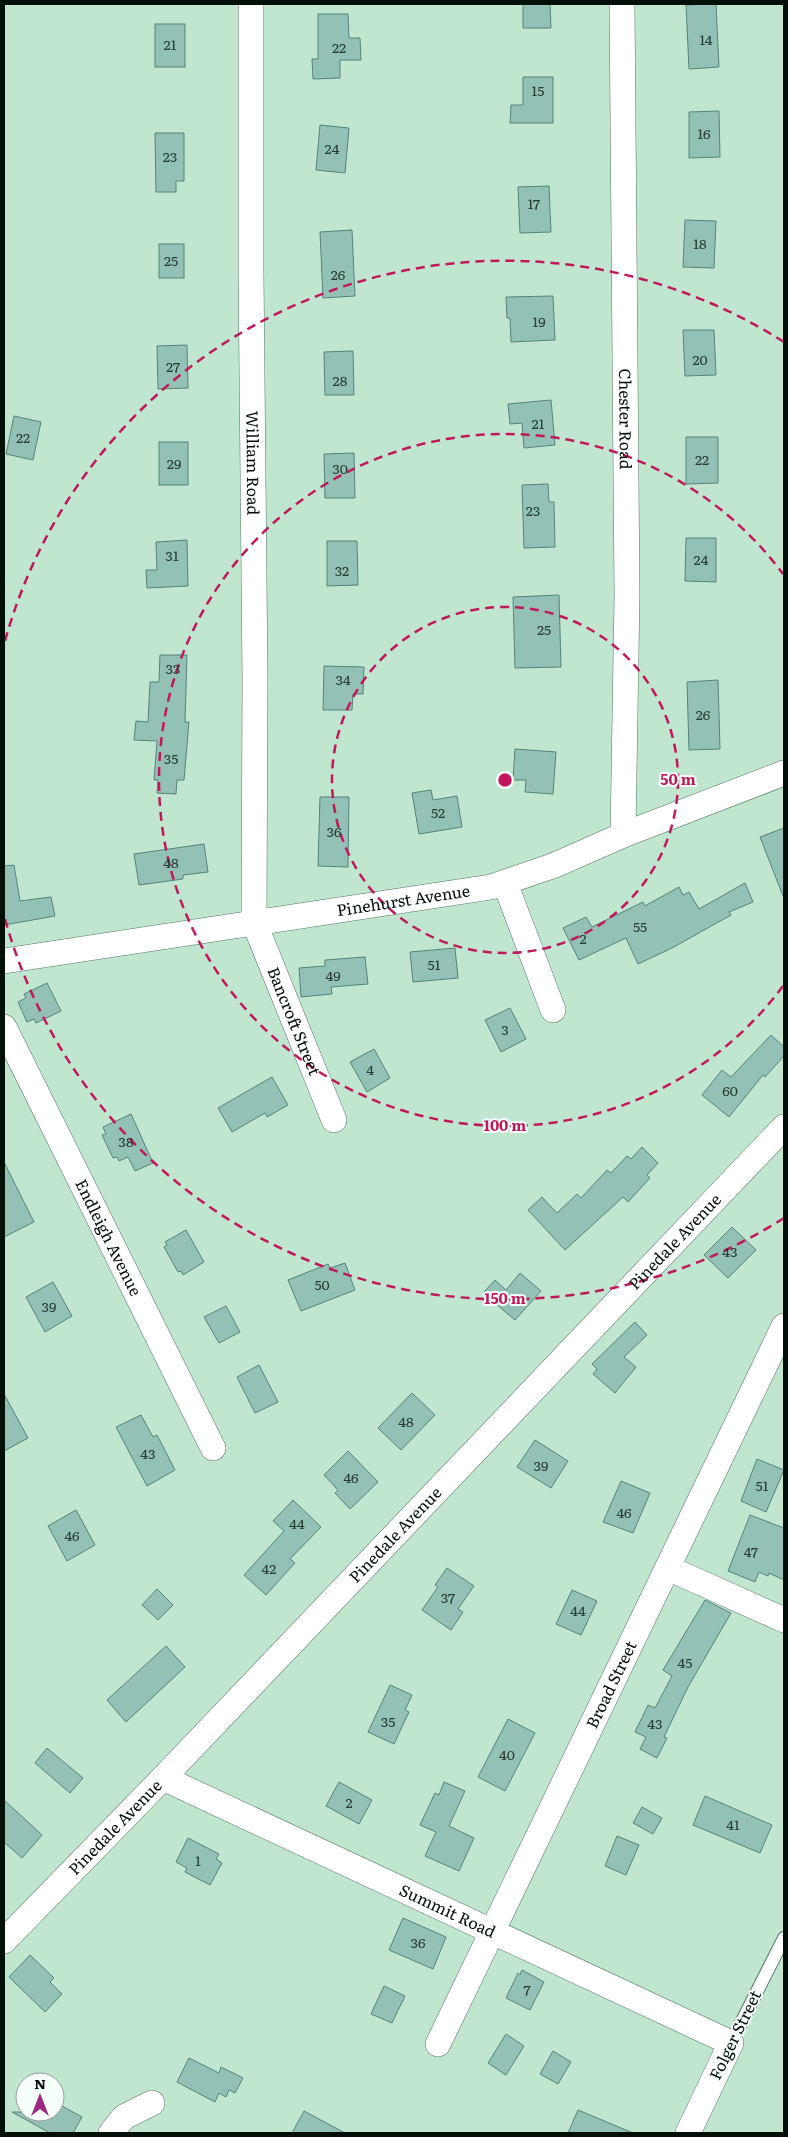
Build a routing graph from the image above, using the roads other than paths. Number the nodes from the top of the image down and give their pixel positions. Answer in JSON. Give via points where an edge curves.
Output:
{"nodes":[{"id":1,"x":251,"y":4,"type":"edge"},
{"id":2,"x":622,"y":4,"type":"edge"},
{"id":3,"x":784,"y":772,"type":"edge"},
{"id":4,"x":623,"y":835,"type":"junction"},
{"id":5,"x":505,"y":883,"type":"junction"},
{"id":6,"x":254,"y":922,"type":"junction"},
{"id":7,"x":4,"y":961,"type":"edge"},
{"id":8,"x":553,"y":1010,"type":"dead end"},
{"id":9,"x":4,"y":1026,"type":"edge"},
{"id":10,"x":334,"y":1120,"type":"dead end"},
{"id":11,"x":784,"y":1127,"type":"edge"},
{"id":12,"x":784,"y":1326,"type":"edge"},
{"id":13,"x":213,"y":1448,"type":"dead end"},
{"id":14,"x":668,"y":1568,"type":"junction"},
{"id":15,"x":784,"y":1620,"type":"edge"},
{"id":16,"x":163,"y":1778,"type":"junction"},
{"id":17,"x":492,"y":1932,"type":"junction"},
{"id":18,"x":784,"y":1938,"type":"edge"},
{"id":19,"x":4,"y":1941,"type":"edge"},
{"id":20,"x":731,"y":2043,"type":"junction"},
{"id":21,"x":438,"y":2044,"type":"dead end"},
{"id":22,"x":152,"y":2103,"type":"dead end"},
{"id":23,"x":111,"y":2133,"type":"edge"},
{"id":24,"x":688,"y":2133,"type":"edge"}],
"edges":[{"from":1,"to":6,"type":"street","name":"William Road"},
{"from":2,"to":4,"type":"street","name":"Chester Road","via":[[626,586]]},
{"from":3,"to":4,"type":"street","name":"Pinehurst Avenue"},
{"from":4,"to":5,"type":"street","name":"Pinehurst Avenue"},
{"from":5,"to":6,"type":"street","name":"Pinehurst Avenue"},
{"from":5,"to":8,"type":"street"},
{"from":6,"to":7,"type":"street","name":"Pinehurst Avenue"},
{"from":6,"to":10,"type":"street","name":"Bancroft Street"},
{"from":9,"to":13,"type":"street","name":"Endleigh Avenue"},
{"from":11,"to":16,"type":"street","name":"Pinedale Avenue"},
{"from":12,"to":14,"type":"street","name":"Broad Street"},
{"from":14,"to":15,"type":"street"},
{"from":14,"to":17,"type":"street","name":"Broad Street"},
{"from":16,"to":17,"type":"street","name":"Summit Road"},
{"from":16,"to":19,"type":"street","name":"Pinedale Avenue"},
{"from":17,"to":20,"type":"street","name":"Summit Road"},
{"from":17,"to":21,"type":"street","name":"Broad Street"},
{"from":18,"to":20,"type":"lane","name":"Folger Street"},
{"from":20,"to":24,"type":"street","name":"Folger Street"},
{"from":22,"to":23,"type":"street","via":[[124,2117]]}]}
